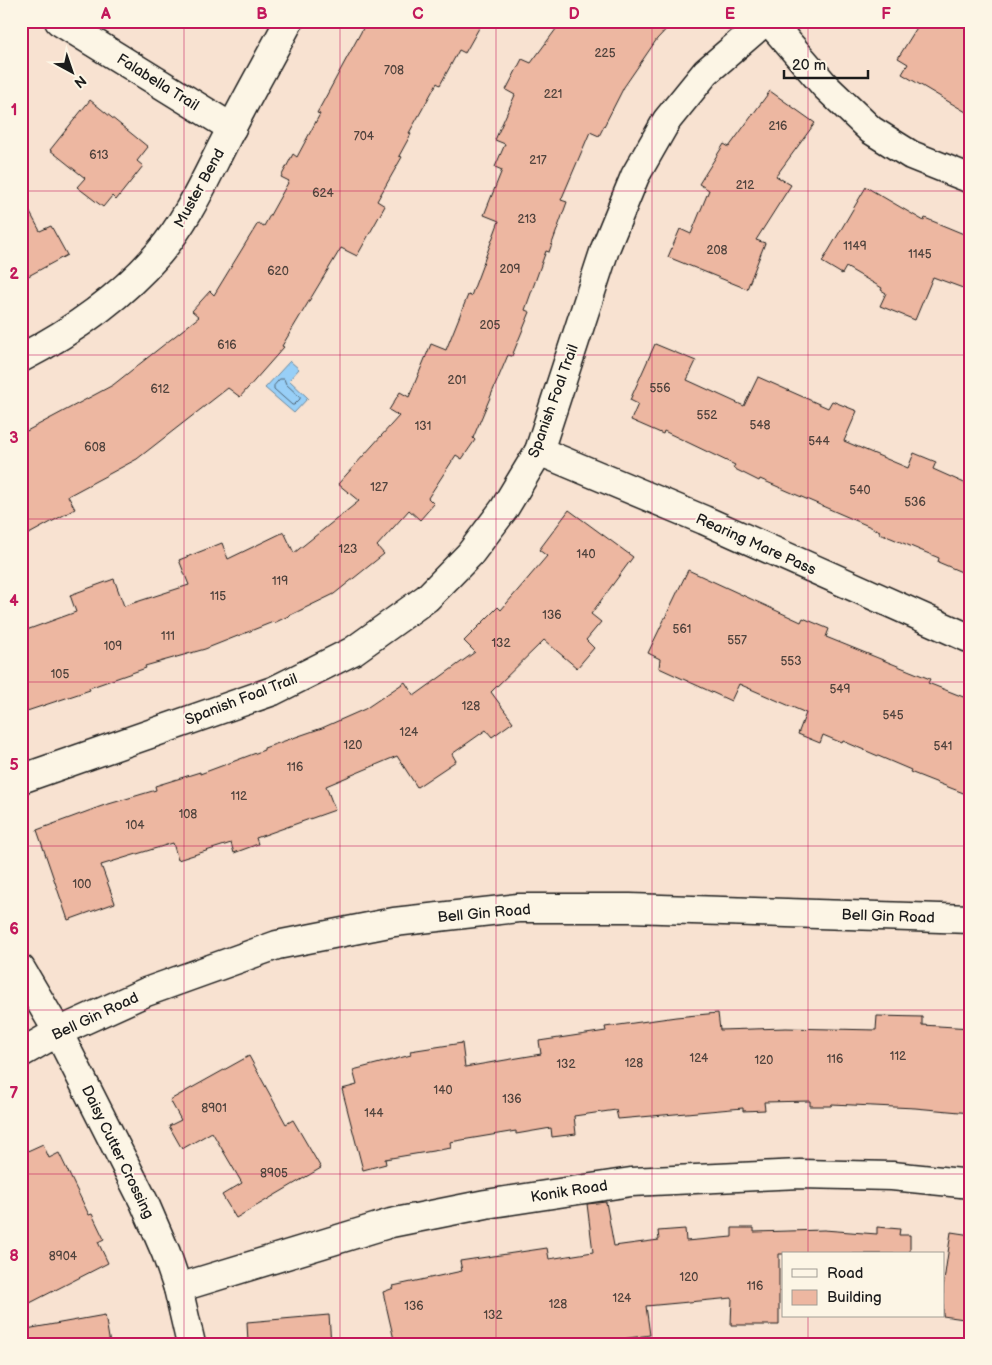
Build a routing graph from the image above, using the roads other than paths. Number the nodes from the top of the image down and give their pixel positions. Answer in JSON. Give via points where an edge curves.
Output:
{"nodes":[{"id":1,"x":59,"y":21,"type":"edge"},
{"id":2,"x":290,"y":21,"type":"edge"},
{"id":3,"x":765,"y":21,"type":"edge"},
{"id":4,"x":769,"y":21,"type":"edge"},
{"id":5,"x":232,"y":128,"type":"junction"},
{"id":6,"x":971,"y":179,"type":"edge"},
{"id":7,"x":21,"y":358,"type":"edge"},
{"id":8,"x":539,"y":451,"type":"junction"},
{"id":9,"x":971,"y":639,"type":"edge"},
{"id":10,"x":21,"y":779,"type":"edge"},
{"id":11,"x":971,"y":918,"type":"edge"},
{"id":12,"x":21,"y":969,"type":"edge"},
{"id":13,"x":58,"y":1032,"type":"junction"},
{"id":14,"x":21,"y":1054,"type":"edge"},
{"id":15,"x":971,"y":1184,"type":"edge"},
{"id":16,"x":178,"y":1288,"type":"junction"},
{"id":17,"x":192,"y":1344,"type":"edge"}],
"edges":[{"from":1,"to":5,"type":"street","name":"Falabella Trail"},
{"from":2,"to":5,"type":"street","name":"Muster Bend"},
{"from":3,"to":8,"type":"street","name":"Spanish Foal Trail","via":[[706,72],[667,120],[635,176],[605,249]]},
{"from":4,"to":6,"type":"street","via":[[826,87],[871,130],[911,155]]},
{"from":5,"to":7,"type":"street","name":"Muster Bend","via":[[188,213],[160,253],[113,299],[56,340]]},
{"from":8,"to":9,"type":"street","name":"Rearing Mare Pass","via":[[704,520]]},
{"from":8,"to":10,"type":"street","name":"Spanish Foal Trail","via":[[504,509],[470,554],[427,598],[353,651],[273,691]]},
{"from":11,"to":13,"type":"street","name":"Bell Gin Road","via":[[518,908],[394,922],[277,945],[146,992]]},
{"from":12,"to":13,"type":"street","name":"Daisy Cutter Crossing"},
{"from":13,"to":14,"type":"street","name":"Bell Gin Road"},
{"from":13,"to":16,"type":"street","name":"Daisy Cutter Crossing","via":[[144,1202]]},
{"from":15,"to":16,"type":"street","name":"Konik Road","via":[[892,1176],[800,1174],[631,1182],[486,1204],[391,1223]]},
{"from":16,"to":17,"type":"street","name":"Daisy Cutter Crossing"}]}
